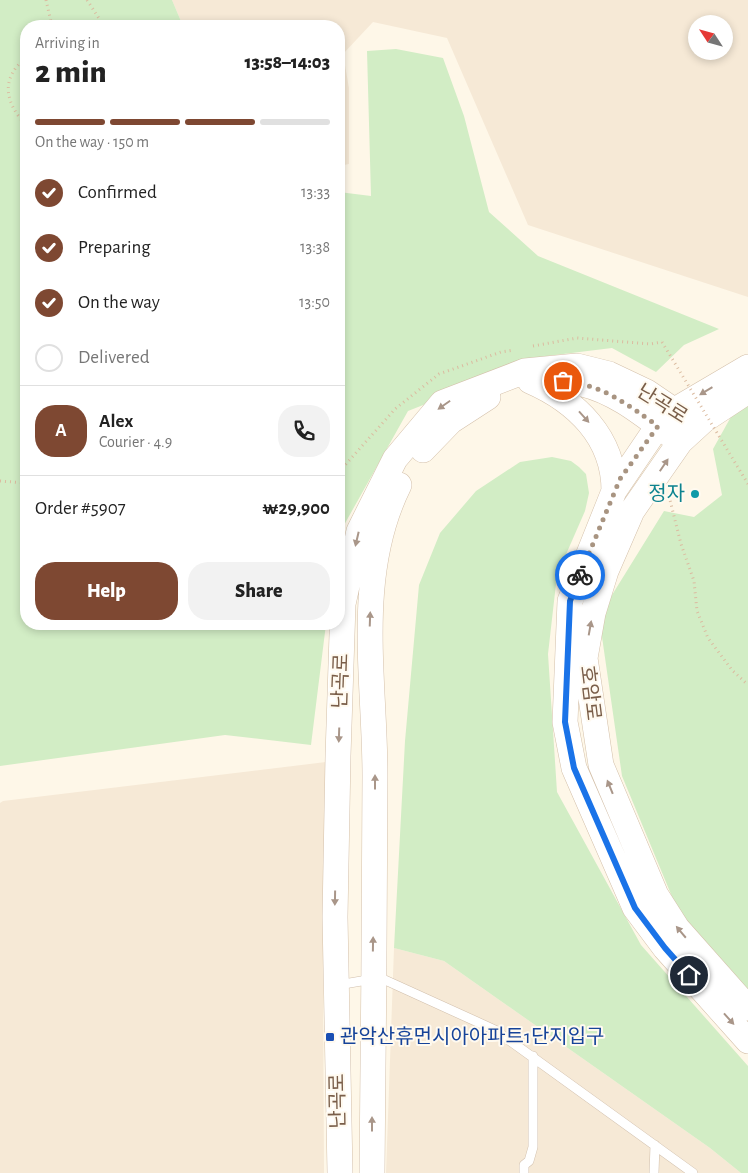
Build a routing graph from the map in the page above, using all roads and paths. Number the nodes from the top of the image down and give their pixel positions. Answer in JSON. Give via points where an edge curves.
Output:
{"nodes":[{"id":1,"x":46,"y":0,"type":"edge"},
{"id":2,"x":87,"y":0,"type":"edge"},
{"id":3,"x":51,"y":20,"type":"edge"},
{"id":4,"x":100,"y":20,"type":"edge"},
{"id":5,"x":20,"y":64,"type":"edge"},
{"id":6,"x":20,"y":118,"type":"edge"},
{"id":7,"x":650,"y":344,"type":"dead end"},
{"id":8,"x":748,"y":366,"type":"edge"},
{"id":9,"x":530,"y":381,"type":"junction"},
{"id":10,"x":748,"y":391,"type":"edge"},
{"id":11,"x":667,"y":418,"type":"junction"},
{"id":12,"x":688,"y":434,"type":"junction"},
{"id":13,"x":0,"y":481,"type":"edge"},
{"id":14,"x":20,"y":483,"type":"edge"},
{"id":15,"x":748,"y":484,"type":"edge"},
{"id":16,"x":614,"y":491,"type":"junction"},
{"id":17,"x":668,"y":494,"type":"dead end"},
{"id":18,"x":345,"y":595,"type":"edge"},
{"id":19,"x":342,"y":630,"type":"edge"},
{"id":20,"x":748,"y":685,"type":"edge"},
{"id":21,"x":373,"y":979,"type":"junction"},
{"id":22,"x":336,"y":986,"type":"junction"},
{"id":23,"x":748,"y":1008,"type":"edge"},
{"id":24,"x":748,"y":1041,"type":"edge"},
{"id":25,"x":533,"y":1056,"type":"junction"},
{"id":26,"x":655,"y":1145,"type":"junction"},
{"id":27,"x":340,"y":1173,"type":"edge"},
{"id":28,"x":372,"y":1173,"type":"edge"},
{"id":29,"x":524,"y":1173,"type":"edge"},
{"id":30,"x":654,"y":1173,"type":"edge"},
{"id":31,"x":693,"y":1173,"type":"edge"}],
"edges":[{"from":1,"to":3,"type":"path"},
{"from":2,"to":4,"type":"path"},
{"from":5,"to":6,"type":"path","via":[[12,72],[8,90]]},
{"from":7,"to":15,"type":"path","bridge":true,"via":[[662,342]]},
{"from":8,"to":11,"type":"main road","one_way":true},
{"from":9,"to":11,"type":"main road","name":"난곡로","via":[[575,382],[598,388]]},
{"from":9,"to":16,"type":"main road","one_way":true,"via":[[560,395],[591,425],[610,460]]},
{"from":21,"to":9,"type":"main road","name":"난곡로","one_way":true,"via":[[375,774],[370,635],[373,578],[380,534],[404,476],[437,434],[497,392]]},
{"from":10,"to":12,"type":"main road","name":"호암로"},
{"from":11,"to":12,"type":"main road","name":"난곡로"},
{"from":11,"to":16,"type":"main road"},
{"from":11,"to":18,"type":"main road","name":"난곡로","one_way":true,"via":[[647,392],[609,374],[577,366],[525,371],[442,403],[395,459],[359,531]]},
{"from":23,"to":12,"type":"main road","name":"호암로","one_way":true,"via":[[677,928],[656,895],[601,765],[586,668],[593,613],[606,571],[632,511]]},
{"from":13,"to":14,"type":"path"},
{"from":16,"to":24,"type":"main road","one_way":true,"via":[[570,601],[565,722],[574,768],[635,908],[665,948]]},
{"from":17,"to":20,"type":"path","via":[[694,581],[697,610],[708,638]]},
{"from":19,"to":22,"type":"main road","name":"난곡로","one_way":true},
{"from":21,"to":22,"type":"lane"},
{"from":21,"to":25,"type":"lane","via":[[385,980],[495,1030]]},
{"from":28,"to":21,"type":"main road","name":"난곡로","one_way":true},
{"from":22,"to":27,"type":"main road","name":"난곡로"},
{"from":25,"to":26,"type":"lane"},
{"from":25,"to":29,"type":"lane","via":[[533,1147],[529,1161],[524,1165]]},
{"from":26,"to":30,"type":"lane"},
{"from":26,"to":31,"type":"lane"}]}
